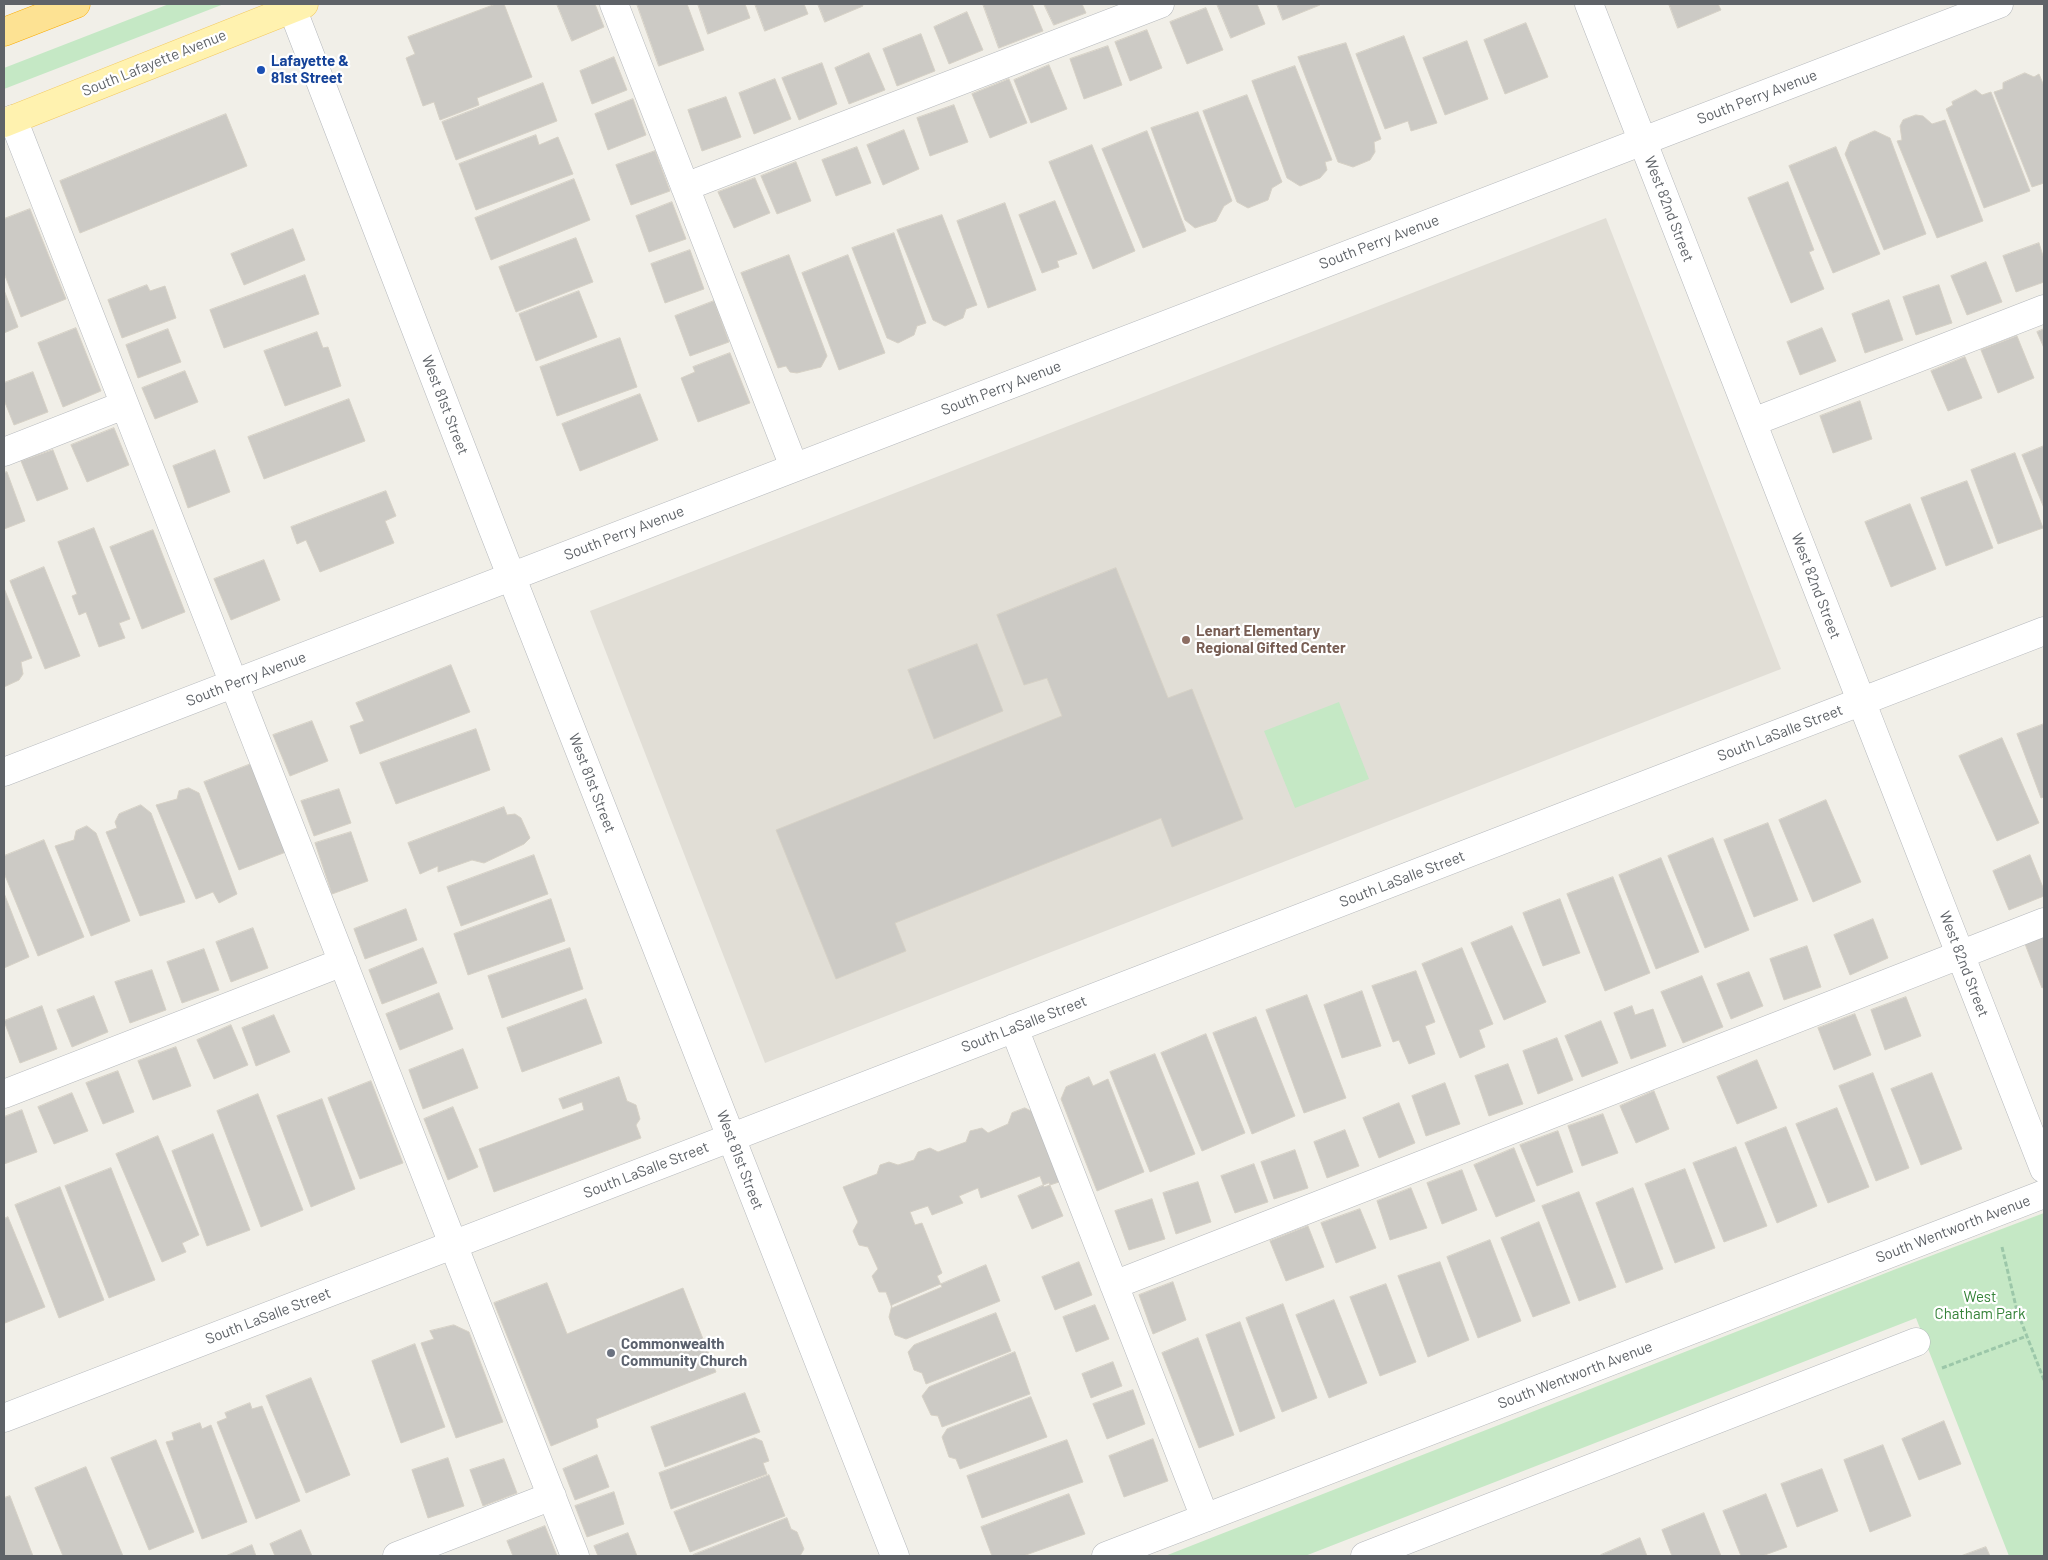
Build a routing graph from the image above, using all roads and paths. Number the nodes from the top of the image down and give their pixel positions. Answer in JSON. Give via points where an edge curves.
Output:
{"nodes":[{"id":1,"x":76,"y":4,"type":"edge"},
{"id":2,"x":614,"y":4,"type":"edge"},
{"id":3,"x":1160,"y":4,"type":"edge"},
{"id":4,"x":1589,"y":4,"type":"edge"},
{"id":5,"x":1999,"y":4,"type":"edge"},
{"id":6,"x":298,"y":6,"type":"edge"},
{"id":7,"x":4,"y":32,"type":"edge"},
{"id":8,"x":8,"y":121,"type":"edge"},
{"id":9,"x":1642,"y":141,"type":"junction"},
{"id":10,"x":685,"y":187,"type":"junction"},
{"id":11,"x":2044,"y":309,"type":"edge"},
{"id":12,"x":124,"y":405,"type":"junction"},
{"id":13,"x":1752,"y":422,"type":"junction"},
{"id":14,"x":4,"y":452,"type":"edge"},
{"id":15,"x":794,"y":467,"type":"junction"},
{"id":16,"x":511,"y":577,"type":"junction"},
{"id":17,"x":2044,"y":631,"type":"edge"},
{"id":18,"x":233,"y":684,"type":"junction"},
{"id":19,"x":1861,"y":702,"type":"junction"},
{"id":20,"x":4,"y":772,"type":"edge"},
{"id":21,"x":2044,"y":922,"type":"edge"},
{"id":22,"x":1960,"y":955,"type":"junction"},
{"id":23,"x":343,"y":962,"type":"junction"},
{"id":24,"x":1014,"y":1028,"type":"junction"},
{"id":25,"x":4,"y":1094,"type":"edge"},
{"id":26,"x":731,"y":1138,"type":"junction"},
{"id":27,"x":2044,"y":1169,"type":"edge"},
{"id":28,"x":2044,"y":1194,"type":"edge"},
{"id":29,"x":2001,"y":1241,"type":"dead end"},
{"id":30,"x":453,"y":1244,"type":"junction"},
{"id":31,"x":1114,"y":1286,"type":"junction"},
{"id":32,"x":2027,"y":1336,"type":"junction"},
{"id":33,"x":1916,"y":1342,"type":"dead end"},
{"id":34,"x":1942,"y":1368,"type":"dead end"},
{"id":35,"x":2044,"y":1380,"type":"edge"},
{"id":36,"x":4,"y":1418,"type":"edge"},
{"id":37,"x":552,"y":1496,"type":"junction"},
{"id":38,"x":1205,"y":1518,"type":"junction"},
{"id":39,"x":396,"y":1556,"type":"edge"},
{"id":40,"x":575,"y":1556,"type":"edge"},
{"id":41,"x":895,"y":1556,"type":"edge"},
{"id":42,"x":1106,"y":1556,"type":"edge"},
{"id":43,"x":1365,"y":1556,"type":"edge"}],
"edges":[{"from":1,"to":7,"type":"highway"},
{"from":2,"to":10,"type":"street"},
{"from":3,"to":10,"type":"street"},
{"from":4,"to":9,"type":"street","name":"West 82nd Street"},
{"from":5,"to":9,"type":"street","name":"South Perry Avenue"},
{"from":6,"to":8,"type":"main road","name":"South Lafayette Avenue"},
{"from":6,"to":16,"type":"street","name":"West 81st Street"},
{"from":8,"to":12,"type":"street"},
{"from":9,"to":13,"type":"street","name":"West 82nd Street"},
{"from":9,"to":15,"type":"street","name":"South Perry Avenue"},
{"from":10,"to":15,"type":"street"},
{"from":11,"to":13,"type":"street"},
{"from":12,"to":14,"type":"street"},
{"from":12,"to":18,"type":"street"},
{"from":13,"to":19,"type":"street","name":"West 82nd Street"},
{"from":15,"to":16,"type":"street","name":"South Perry Avenue"},
{"from":16,"to":18,"type":"street","name":"South Perry Avenue"},
{"from":16,"to":26,"type":"street","name":"West 81st Street"},
{"from":17,"to":19,"type":"street","name":"South LaSalle Street"},
{"from":18,"to":20,"type":"street","name":"South Perry Avenue"},
{"from":18,"to":23,"type":"street"},
{"from":19,"to":22,"type":"street","name":"West 82nd Street"},
{"from":19,"to":24,"type":"street","name":"South LaSalle Street"},
{"from":21,"to":22,"type":"street"},
{"from":22,"to":27,"type":"street","name":"West 82nd Street"},
{"from":22,"to":31,"type":"street"},
{"from":23,"to":25,"type":"street"},
{"from":23,"to":30,"type":"street"},
{"from":24,"to":26,"type":"street","name":"South LaSalle Street"},
{"from":24,"to":31,"type":"street"},
{"from":26,"to":30,"type":"street","name":"South LaSalle Street"},
{"from":26,"to":41,"type":"street","name":"West 81st Street"},
{"from":28,"to":38,"type":"street","name":"South Wentworth Avenue"},
{"from":29,"to":32,"type":"path","via":[[2017,1311]]},
{"from":30,"to":36,"type":"street","name":"South LaSalle Street"},
{"from":30,"to":37,"type":"street"},
{"from":31,"to":38,"type":"street"},
{"from":32,"to":34,"type":"path"},
{"from":32,"to":35,"type":"path"},
{"from":33,"to":43,"type":"street"},
{"from":37,"to":39,"type":"street"},
{"from":37,"to":40,"type":"street"},
{"from":38,"to":42,"type":"street","name":"South Wentworth Avenue"}]}
